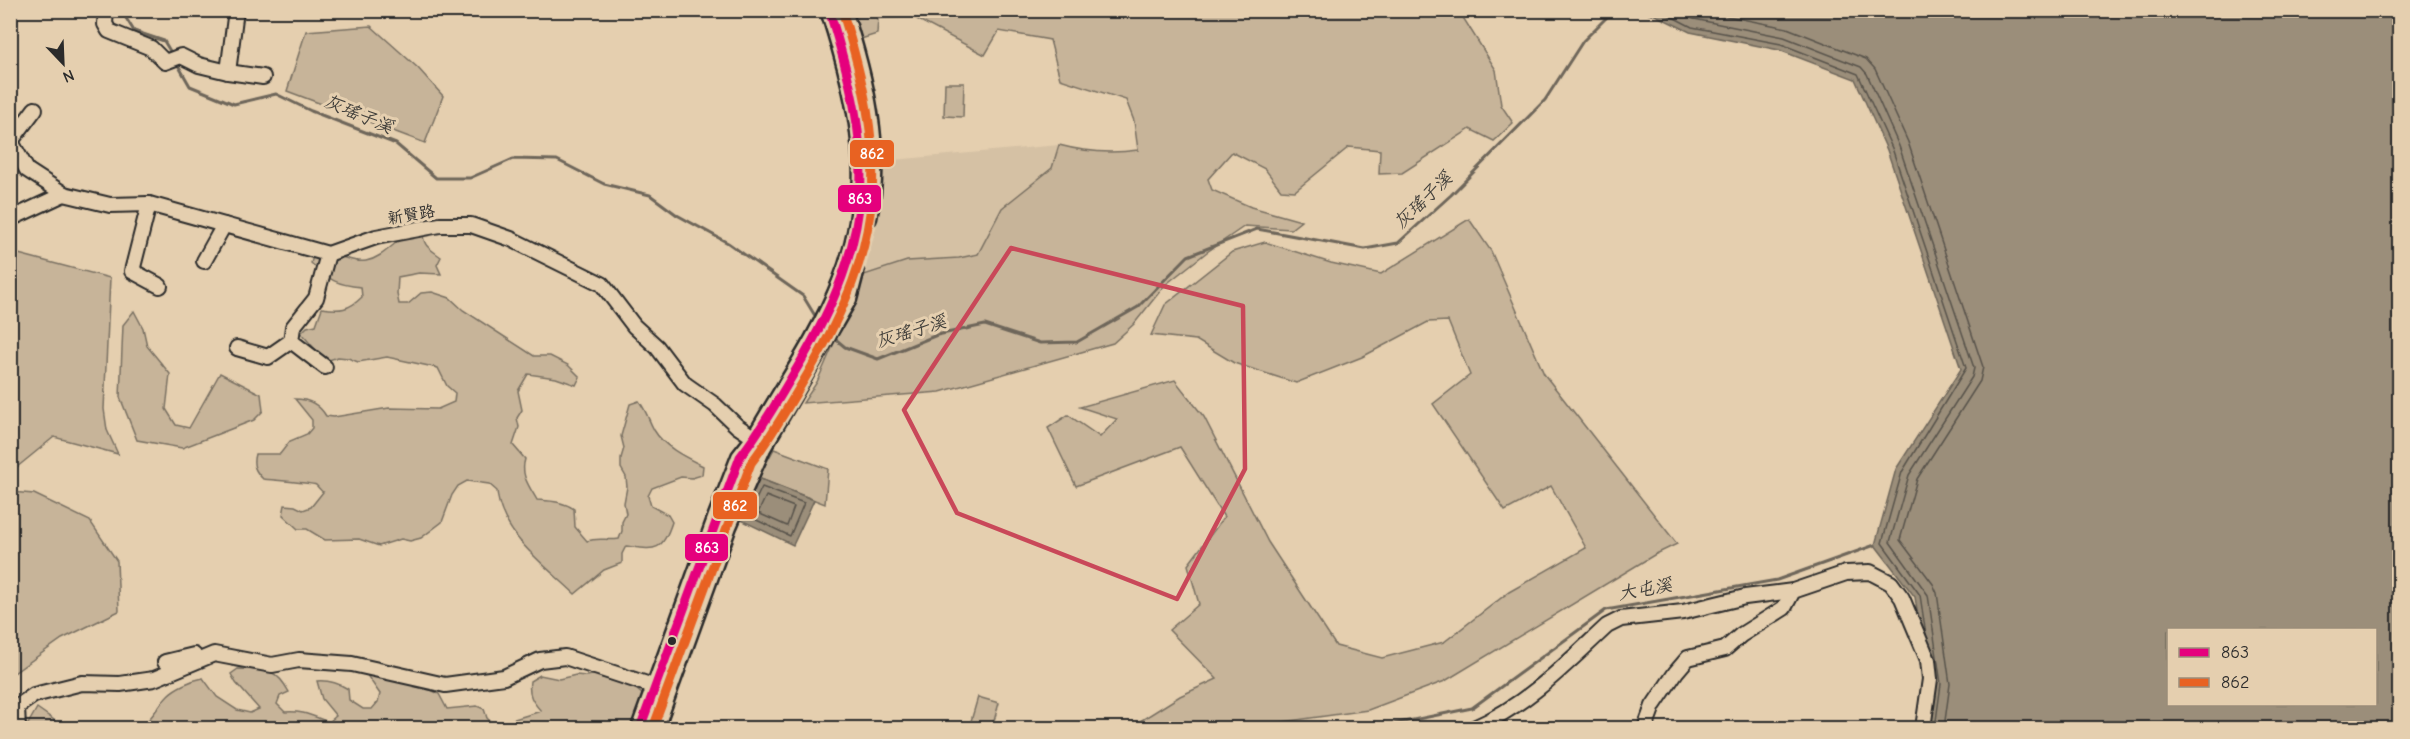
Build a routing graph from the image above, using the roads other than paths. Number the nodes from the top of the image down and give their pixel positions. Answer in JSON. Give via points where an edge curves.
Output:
{"nodes":[{"id":1,"x":106,"y":10,"type":"edge"},
{"id":2,"x":236,"y":10,"type":"edge"},
{"id":3,"x":829,"y":10,"type":"edge"},
{"id":4,"x":843,"y":10,"type":"edge"},
{"id":5,"x":228,"y":72,"type":"junction"},
{"id":6,"x":263,"y":77,"type":"dead end"},
{"id":7,"x":35,"y":109,"type":"dead end"},
{"id":8,"x":11,"y":140,"type":"edge"},
{"id":9,"x":64,"y":194,"type":"junction"},
{"id":10,"x":149,"y":204,"type":"junction"},
{"id":11,"x":10,"y":219,"type":"edge"},
{"id":12,"x":224,"y":225,"type":"junction"},
{"id":13,"x":328,"y":254,"type":"junction"},
{"id":14,"x":204,"y":261,"type":"dead end"},
{"id":15,"x":160,"y":286,"type":"dead end"},
{"id":16,"x":832,"y":316,"type":"junction"},
{"id":17,"x":291,"y":340,"type":"junction"},
{"id":18,"x":816,"y":346,"type":"junction"},
{"id":19,"x":237,"y":348,"type":"dead end"},
{"id":20,"x":325,"y":367,"type":"dead end"},
{"id":21,"x":760,"y":441,"type":"junction"},
{"id":22,"x":1793,"y":591,"type":"junction"},
{"id":23,"x":201,"y":659,"type":"junction"},
{"id":24,"x":165,"y":662,"type":"dead end"},
{"id":25,"x":661,"y":688,"type":"junction"},
{"id":26,"x":18,"y":729,"type":"edge"},
{"id":27,"x":640,"y":729,"type":"edge"},
{"id":28,"x":655,"y":729,"type":"edge"},
{"id":29,"x":1474,"y":729,"type":"edge"},
{"id":30,"x":1645,"y":729,"type":"edge"},
{"id":31,"x":1923,"y":729,"type":"edge"}],
"edges":[{"from":1,"to":5,"type":"street","via":[[109,31],[151,48],[165,62],[181,56]]},
{"from":2,"to":5,"type":"street"},
{"from":3,"to":16,"type":"main road","via":[[856,103],[862,149],[862,193],[855,243]]},
{"from":4,"to":16,"type":"main road","via":[[871,125],[873,194],[848,299]]},
{"from":5,"to":6,"type":"street"},
{"from":7,"to":8,"type":"street"},
{"from":8,"to":9,"type":"street","via":[[27,170]]},
{"from":9,"to":10,"type":"street","via":[[110,205]]},
{"from":9,"to":11,"type":"street"},
{"from":10,"to":12,"type":"street"},
{"from":10,"to":15,"type":"street","via":[[132,271]]},
{"from":12,"to":13,"type":"street"},
{"from":12,"to":14,"type":"street"},
{"from":13,"to":17,"type":"street","via":[[316,298],[293,327]]},
{"from":13,"to":21,"type":"street","name":"新賢路","via":[[376,237],[440,225],[471,225],[511,239],[602,284],[685,384]]},
{"from":16,"to":18,"type":"main road"},
{"from":17,"to":19,"type":"street","via":[[268,357]]},
{"from":17,"to":20,"type":"street"},
{"from":18,"to":21,"type":"main road"},
{"from":18,"to":21,"type":"main road","via":[[787,408]]},
{"from":21,"to":25,"type":"main road"},
{"from":22,"to":29,"type":"street","via":[[1614,622],[1531,696]]},
{"from":22,"to":30,"type":"street","via":[[1784,608],[1725,649],[1688,658],[1653,706]]},
{"from":22,"to":31,"type":"street","via":[[1846,573],[1870,572],[1892,583],[1928,660],[1930,679]]},
{"from":23,"to":24,"type":"street","via":[[192,655]]},
{"from":23,"to":25,"type":"street","via":[[214,654],[272,665],[298,660],[352,664],[445,685],[504,677],[540,660],[565,657]]},
{"from":23,"to":26,"type":"street","via":[[154,679],[120,684],[82,683],[34,695],[17,707]]},
{"from":25,"to":27,"type":"main road"},
{"from":25,"to":28,"type":"main road"}]}
